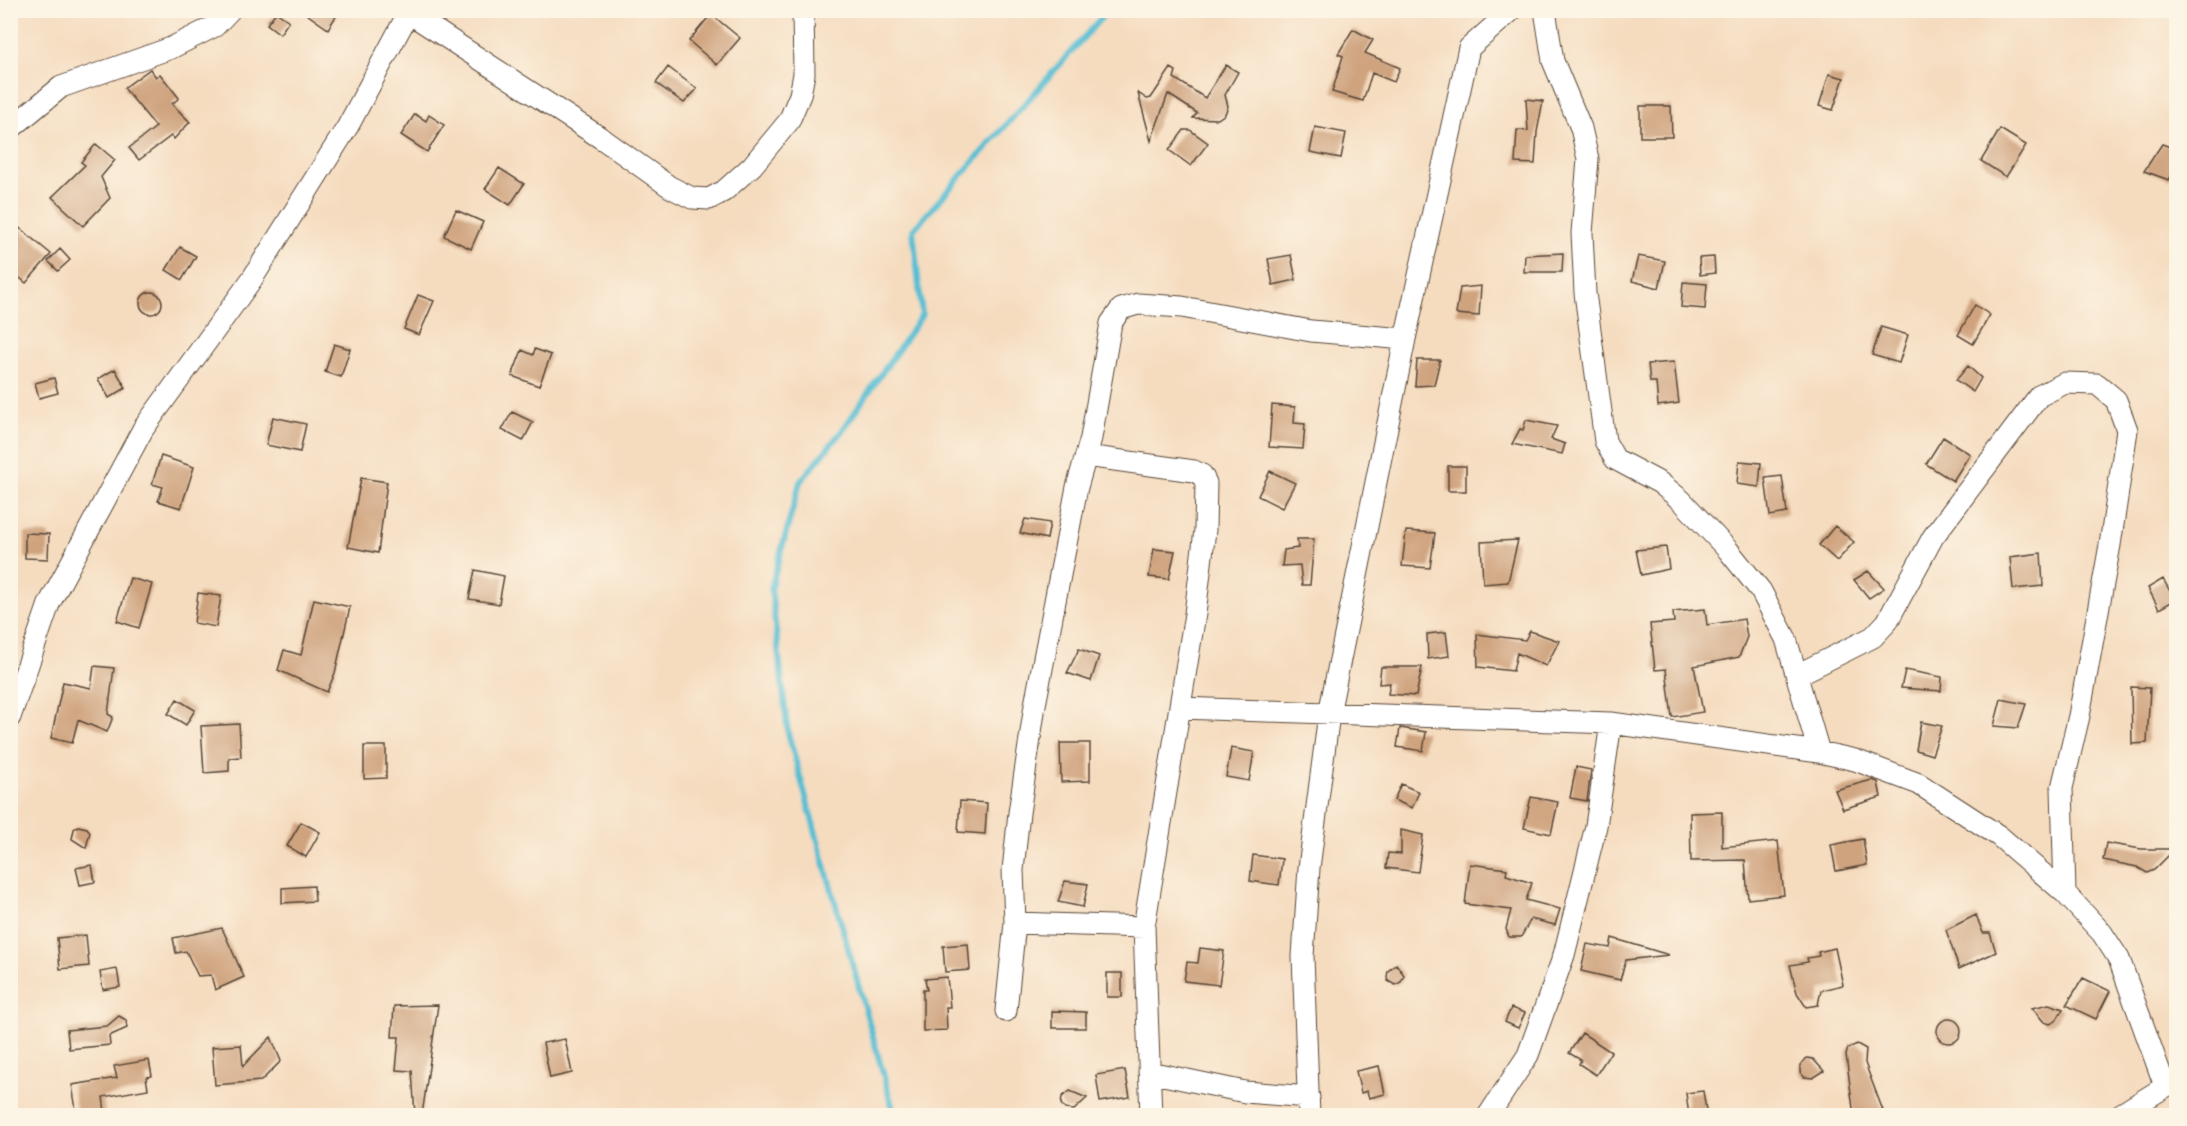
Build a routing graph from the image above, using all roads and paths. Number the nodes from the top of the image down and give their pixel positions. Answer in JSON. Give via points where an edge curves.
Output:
{"nodes":[{"id":1,"x":230,"y":10,"type":"edge"},
{"id":2,"x":803,"y":10,"type":"edge"},
{"id":3,"x":1512,"y":10,"type":"edge"},
{"id":4,"x":1545,"y":10,"type":"edge"},
{"id":5,"x":409,"y":12,"type":"edge"},
{"id":6,"x":10,"y":129,"type":"edge"},
{"id":7,"x":1405,"y":339,"type":"junction"},
{"id":8,"x":1086,"y":456,"type":"junction"},
{"id":9,"x":1797,"y":675,"type":"junction"},
{"id":10,"x":1181,"y":708,"type":"junction"},
{"id":11,"x":1329,"y":714,"type":"junction"},
{"id":12,"x":10,"y":717,"type":"edge"},
{"id":13,"x":1611,"y":723,"type":"junction"},
{"id":14,"x":1819,"y":753,"type":"junction"},
{"id":15,"x":2065,"y":893,"type":"junction"},
{"id":16,"x":1016,"y":923,"type":"junction"},
{"id":17,"x":1144,"y":927,"type":"junction"},
{"id":18,"x":1006,"y":1011,"type":"dead end"},
{"id":19,"x":1149,"y":1072,"type":"junction"},
{"id":20,"x":2171,"y":1083,"type":"edge"},
{"id":21,"x":1309,"y":1106,"type":"edge"},
{"id":22,"x":1151,"y":1116,"type":"edge"},
{"id":23,"x":1488,"y":1116,"type":"edge"},
{"id":24,"x":2118,"y":1116,"type":"edge"}],
"edges":[{"from":1,"to":6,"type":"street","via":[[216,26],[171,48],[61,87]]},
{"from":2,"to":5,"type":"street","via":[[804,74],[789,121],[752,166],[709,199],[692,198],[670,187]]},
{"from":3,"to":7,"type":"street","via":[[1469,48]]},
{"from":4,"to":9,"type":"street","via":[[1553,61],[1581,128],[1588,159],[1582,233],[1585,293],[1605,441],[1615,459],[1660,483],[1728,550],[1761,591],[1786,639]]},
{"from":5,"to":12,"type":"street","via":[[348,126],[252,279],[143,429],[49,604]]},
{"from":7,"to":8,"type":"street","via":[[1311,331],[1182,307],[1138,304],[1121,309],[1111,323]]},
{"from":7,"to":11,"type":"street"},
{"from":8,"to":10,"type":"street","via":[[1194,471],[1206,483],[1201,562]]},
{"from":8,"to":16,"type":"street","via":[[1035,705],[1013,870]]},
{"from":9,"to":14,"type":"street"},
{"from":9,"to":15,"type":"street","via":[[1873,638],[1887,622],[1933,537],[2038,396],[2065,383],[2097,384],[2116,400],[2127,430],[2079,716],[2062,788]]},
{"from":10,"to":11,"type":"street"},
{"from":10,"to":17,"type":"street"},
{"from":11,"to":13,"type":"street"},
{"from":11,"to":21,"type":"street","via":[[1309,868],[1303,956]]},
{"from":13,"to":14,"type":"street"},
{"from":13,"to":23,"type":"street","via":[[1596,826],[1564,955],[1528,1055]]},
{"from":14,"to":15,"type":"street","via":[[1855,760],[1919,784],[1999,836]]},
{"from":15,"to":20,"type":"street","via":[[2102,933],[2119,959]]},
{"from":16,"to":17,"type":"street"},
{"from":16,"to":18,"type":"street"},
{"from":17,"to":19,"type":"street"},
{"from":19,"to":21,"type":"street"},
{"from":19,"to":22,"type":"street"},
{"from":20,"to":24,"type":"street"}]}
